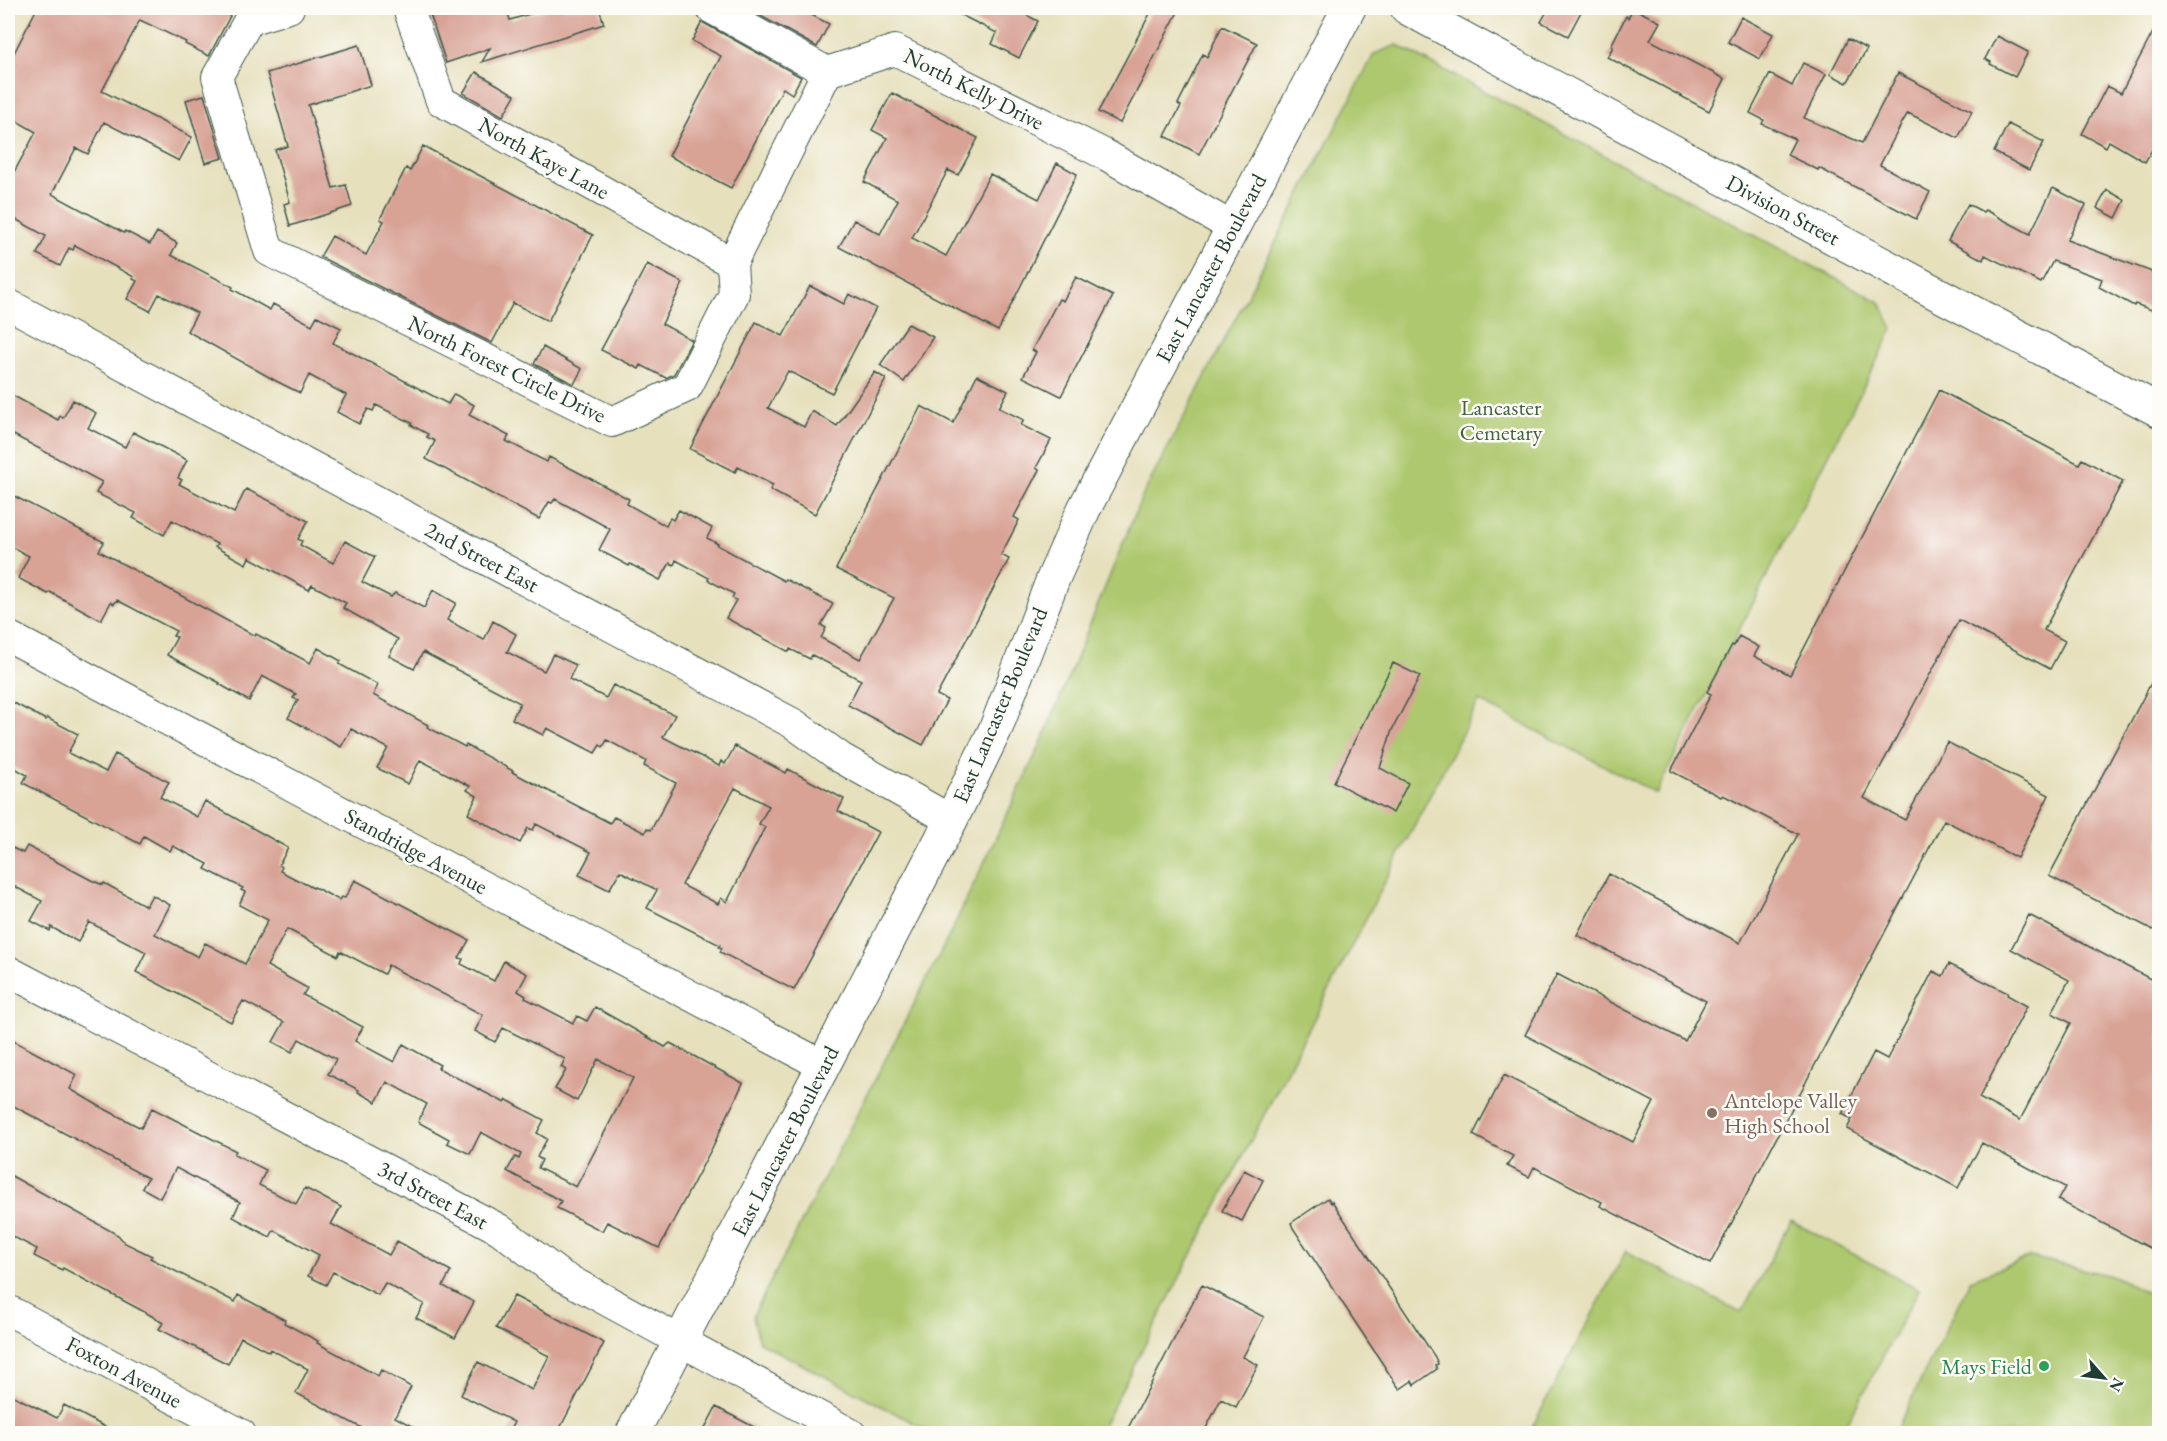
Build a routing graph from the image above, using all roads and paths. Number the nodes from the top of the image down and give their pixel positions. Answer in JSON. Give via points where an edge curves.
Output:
{"nodes":[{"id":1,"x":289,"y":8,"type":"edge"},
{"id":2,"x":408,"y":8,"type":"edge"},
{"id":3,"x":711,"y":8,"type":"edge"},
{"id":4,"x":1349,"y":8,"type":"edge"},
{"id":5,"x":1407,"y":8,"type":"edge"},
{"id":6,"x":827,"y":72,"type":"junction"},
{"id":7,"x":1232,"y":227,"type":"junction"},
{"id":8,"x":732,"y":263,"type":"junction"},
{"id":9,"x":8,"y":304,"type":"edge"},
{"id":10,"x":2160,"y":411,"type":"edge"},
{"id":11,"x":8,"y":636,"type":"edge"},
{"id":12,"x":951,"y":820,"type":"junction"},
{"id":13,"x":8,"y":971,"type":"edge"},
{"id":14,"x":824,"y":1066,"type":"junction"},
{"id":15,"x":8,"y":1310,"type":"edge"},
{"id":16,"x":682,"y":1341,"type":"junction"},
{"id":17,"x":237,"y":1433,"type":"edge"},
{"id":18,"x":632,"y":1434,"type":"edge"},
{"id":19,"x":851,"y":1434,"type":"edge"}],
"edges":[{"from":1,"to":8,"type":"street","name":"North Forest Circle Drive","via":[[249,20],[217,77],[269,251],[612,422],[687,387],[734,294]]},
{"from":2,"to":8,"type":"street","name":"North Kaye Lane","via":[[441,101]]},
{"from":3,"to":6,"type":"street"},
{"from":4,"to":7,"type":"main road","name":"East Lancaster Boulevard"},
{"from":5,"to":10,"type":"main road","name":"Division Street"},
{"from":6,"to":7,"type":"street","name":"North Kelly Drive","via":[[895,50],[1104,154]]},
{"from":6,"to":8,"type":"street"},
{"from":7,"to":12,"type":"main road","name":"East Lancaster Boulevard","via":[[1084,509],[996,728]]},
{"from":9,"to":12,"type":"street","name":"2nd Street East","via":[[794,724],[841,758]]},
{"from":11,"to":14,"type":"street","name":"Standridge Avenue"},
{"from":12,"to":14,"type":"main road","name":"East Lancaster Boulevard"},
{"from":13,"to":16,"type":"street","name":"3rd Street East","via":[[499,1229],[560,1275]]},
{"from":14,"to":16,"type":"main road","name":"East Lancaster Boulevard"},
{"from":15,"to":17,"type":"street","name":"Foxton Avenue"},
{"from":16,"to":18,"type":"main road","name":"East Lancaster Boulevard"},
{"from":16,"to":19,"type":"street","name":"3rd Street East"}]}
